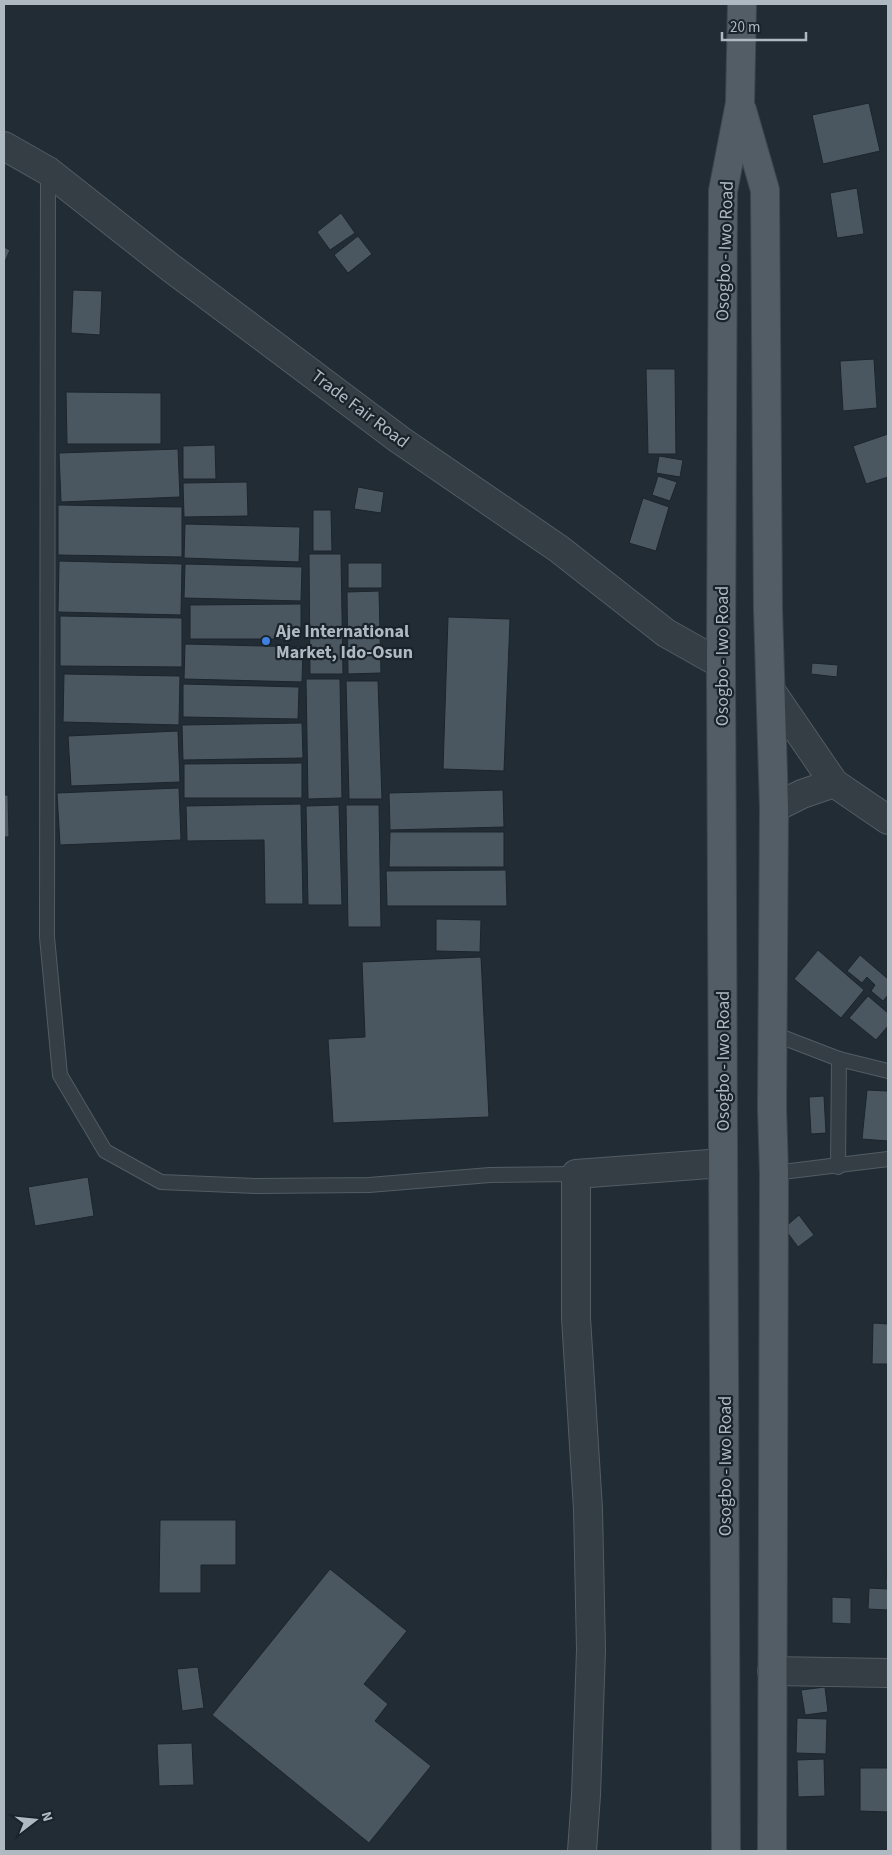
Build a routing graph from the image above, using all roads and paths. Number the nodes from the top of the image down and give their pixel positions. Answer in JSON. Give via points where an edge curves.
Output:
{"nodes":[{"id":1,"x":742,"y":4,"type":"edge"},
{"id":2,"x":740,"y":103,"type":"junction"},
{"id":3,"x":4,"y":146,"type":"edge"},
{"id":4,"x":48,"y":171,"type":"junction"},
{"id":5,"x":721,"y":664,"type":"junction"},
{"id":6,"x":771,"y":691,"type":"junction"},
{"id":7,"x":834,"y":783,"type":"junction"},
{"id":8,"x":774,"y":808,"type":"junction"},
{"id":9,"x":888,"y":820,"type":"edge"},
{"id":10,"x":774,"y":1034,"type":"junction"},
{"id":11,"x":839,"y":1059,"type":"junction"},
{"id":12,"x":888,"y":1071,"type":"edge"},
{"id":13,"x":888,"y":1160,"type":"edge"},
{"id":14,"x":723,"y":1163,"type":"junction"},
{"id":15,"x":838,"y":1166,"type":"junction"},
{"id":16,"x":774,"y":1173,"type":"junction"},
{"id":17,"x":576,"y":1174,"type":"junction"},
{"id":18,"x":772,"y":1671,"type":"junction"},
{"id":19,"x":888,"y":1673,"type":"edge"},
{"id":20,"x":582,"y":1851,"type":"edge"},
{"id":21,"x":726,"y":1851,"type":"edge"},
{"id":22,"x":772,"y":1851,"type":"edge"}],
"edges":[{"from":1,"to":2,"type":"main road"},
{"from":2,"to":5,"type":"main road","name":"Osogbo - Iwo Road","via":[[723,191]]},
{"from":2,"to":6,"type":"main road","name":"Osogbo - Iwo Road","via":[[765,190]]},
{"from":3,"to":4,"type":"street","name":"Trade Fair Road"},
{"from":4,"to":5,"type":"street","name":"Trade Fair Road","via":[[400,440],[559,549],[666,633]]},
{"from":4,"to":17,"type":"lane","via":[[47,937],[60,1075],[105,1151],[161,1182],[256,1186],[369,1185],[490,1175]]},
{"from":5,"to":14,"type":"main road","name":"Osogbo - Iwo Road"},
{"from":6,"to":7,"type":"street"},
{"from":6,"to":8,"type":"main road","name":"Osogbo - Iwo Road"},
{"from":7,"to":8,"type":"street"},
{"from":7,"to":9,"type":"street"},
{"from":8,"to":10,"type":"main road","name":"Osogbo - Iwo Road"},
{"from":10,"to":11,"type":"lane"},
{"from":10,"to":16,"type":"main road","name":"Osogbo - Iwo Road"},
{"from":11,"to":12,"type":"lane"},
{"from":11,"to":15,"type":"lane"},
{"from":13,"to":15,"type":"lane"},
{"from":14,"to":17,"type":"street"},
{"from":14,"to":21,"type":"main road","name":"Osogbo - Iwo Road"},
{"from":15,"to":16,"type":"lane"},
{"from":16,"to":18,"type":"main road","name":"Osogbo - Iwo Road"},
{"from":17,"to":20,"type":"street","via":[[576,1318],[588,1508],[591,1650]]},
{"from":18,"to":19,"type":"street"},
{"from":18,"to":22,"type":"main road","name":"Osogbo - Iwo Road"}]}
